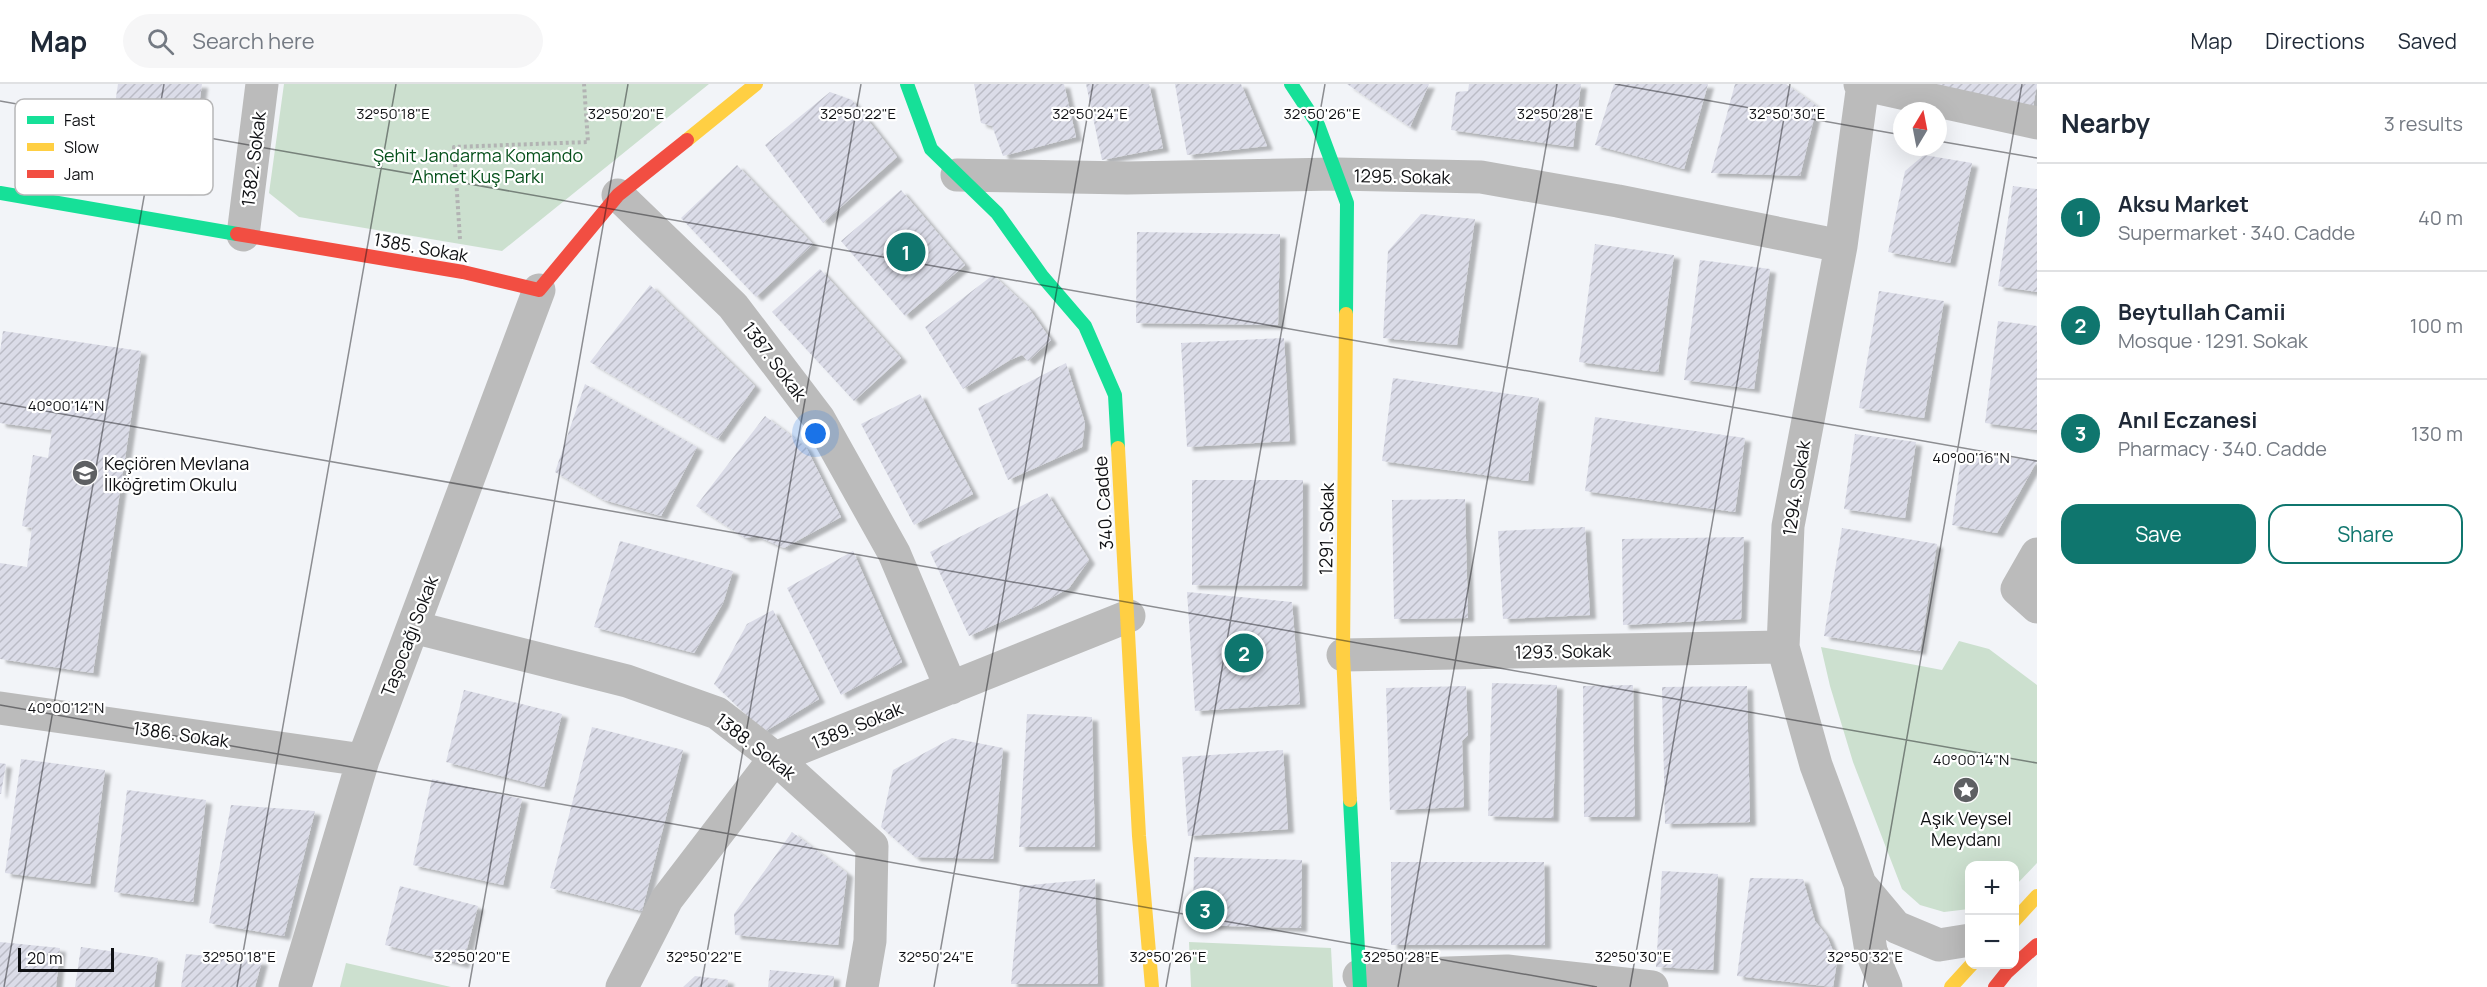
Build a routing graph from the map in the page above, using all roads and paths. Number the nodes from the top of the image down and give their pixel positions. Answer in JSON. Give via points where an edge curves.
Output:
{"nodes":[{"id":1,"x":262,"y":84,"type":"edge"},
{"id":2,"x":584,"y":84,"type":"edge"},
{"id":3,"x":756,"y":84,"type":"edge"},
{"id":4,"x":907,"y":84,"type":"edge"},
{"id":5,"x":1291,"y":84,"type":"edge"},
{"id":6,"x":1862,"y":85,"type":"edge"},
{"id":7,"x":2037,"y":123,"type":"edge"},
{"id":8,"x":1336,"y":174,"type":"junction"},
{"id":9,"x":957,"y":175,"type":"junction"},
{"id":10,"x":0,"y":193,"type":"edge"},
{"id":11,"x":618,"y":195,"type":"junction"},
{"id":12,"x":243,"y":235,"type":"junction"},
{"id":13,"x":1841,"y":246,"type":"junction"},
{"id":14,"x":463,"y":272,"type":"junction"},
{"id":15,"x":539,"y":290,"type":"junction"},
{"id":16,"x":2037,"y":554,"type":"edge"},
{"id":17,"x":2037,"y":607,"type":"edge"},
{"id":18,"x":1129,"y":616,"type":"junction"},
{"id":19,"x":413,"y":627,"type":"junction"},
{"id":20,"x":1783,"y":646,"type":"junction"},
{"id":21,"x":1342,"y":655,"type":"junction"},
{"id":22,"x":951,"y":688,"type":"junction"},
{"id":23,"x":0,"y":708,"type":"edge"},
{"id":24,"x":776,"y":758,"type":"junction"},
{"id":25,"x":363,"y":760,"type":"junction"},
{"id":26,"x":1860,"y":884,"type":"junction"},
{"id":27,"x":2037,"y":896,"type":"edge"},
{"id":28,"x":2019,"y":916,"type":"edge"},
{"id":29,"x":1965,"y":941,"type":"edge"},
{"id":30,"x":2037,"y":945,"type":"edge"},
{"id":31,"x":1967,"y":969,"type":"edge"},
{"id":32,"x":1360,"y":982,"type":"edge"},
{"id":33,"x":295,"y":987,"type":"edge"},
{"id":34,"x":622,"y":987,"type":"edge"},
{"id":35,"x":862,"y":987,"type":"edge"},
{"id":36,"x":1152,"y":987,"type":"edge"},
{"id":37,"x":1652,"y":987,"type":"edge"},
{"id":38,"x":1886,"y":987,"type":"edge"},
{"id":39,"x":1951,"y":987,"type":"edge"},
{"id":40,"x":1995,"y":987,"type":"edge"}],
"edges":[{"from":1,"to":12,"type":"street","name":"1382. Sokak"},
{"from":2,"to":14,"type":"path","via":[[588,142],[454,147]]},
{"from":3,"to":11,"type":"street"},
{"from":4,"to":9,"type":"street","name":"340. Cadde","via":[[931,149]]},
{"from":5,"to":8,"type":"street","name":"1291. Sokak","via":[[1318,125]]},
{"from":6,"to":7,"type":"street"},
{"from":6,"to":13,"type":"street","name":"1294. Sokak"},
{"from":8,"to":9,"type":"street","name":"1295. Sokak","via":[[1127,178]]},
{"from":8,"to":13,"type":"street","name":"1295. Sokak","via":[[1482,177]]},
{"from":8,"to":21,"type":"street","name":"1291. Sokak","via":[[1347,203]]},
{"from":9,"to":18,"type":"street","name":"340. Cadde","via":[[997,213],[1042,276],[1085,326],[1114,395]]},
{"from":10,"to":12,"type":"street","name":"1385. Sokak"},
{"from":11,"to":15,"type":"street"},
{"from":11,"to":22,"type":"street","name":"1387. Sokak","via":[[733,306],[819,419],[894,553]]},
{"from":12,"to":14,"type":"street","name":"1385. Sokak"},
{"from":13,"to":20,"type":"street","name":"1294. Sokak","via":[[1788,526]]},
{"from":14,"to":15,"type":"street","name":"1385. Sokak"},
{"from":15,"to":19,"type":"street","name":"Taşocağı Sokak"},
{"from":16,"to":17,"type":"street","via":[[2017,589]]},
{"from":18,"to":22,"type":"street","name":"1389. Sokak"},
{"from":18,"to":36,"type":"street","name":"340. Cadde","via":[[1139,836]]},
{"from":19,"to":24,"type":"street","name":"1388. Sokak","via":[[627,681],[717,713]]},
{"from":19,"to":25,"type":"street","name":"Taşocağı Sokak"},
{"from":20,"to":21,"type":"street","name":"1293. Sokak"},
{"from":20,"to":26,"type":"street","name":"1294. Sokak","via":[[1816,765]]},
{"from":21,"to":32,"type":"street","name":"1291. Sokak"},
{"from":22,"to":24,"type":"street","name":"1389. Sokak"},
{"from":23,"to":25,"type":"street","name":"1386. Sokak"},
{"from":24,"to":34,"type":"street","via":[[667,899]]},
{"from":24,"to":35,"type":"street","name":"1388. Sokak","via":[[872,846],[870,940]]},
{"from":25,"to":33,"type":"street","name":"Taşocağı Sokak"},
{"from":26,"to":29,"type":"street","name":"1294. Sokak","via":[[1896,927],[1939,945]]},
{"from":26,"to":38,"type":"street","name":"1294. Sokak","via":[[1871,951]]},
{"from":27,"to":28,"type":"street"},
{"from":30,"to":40,"type":"street"},
{"from":31,"to":39,"type":"street"},
{"from":32,"to":37,"type":"street","via":[[1508,971]]}]}
